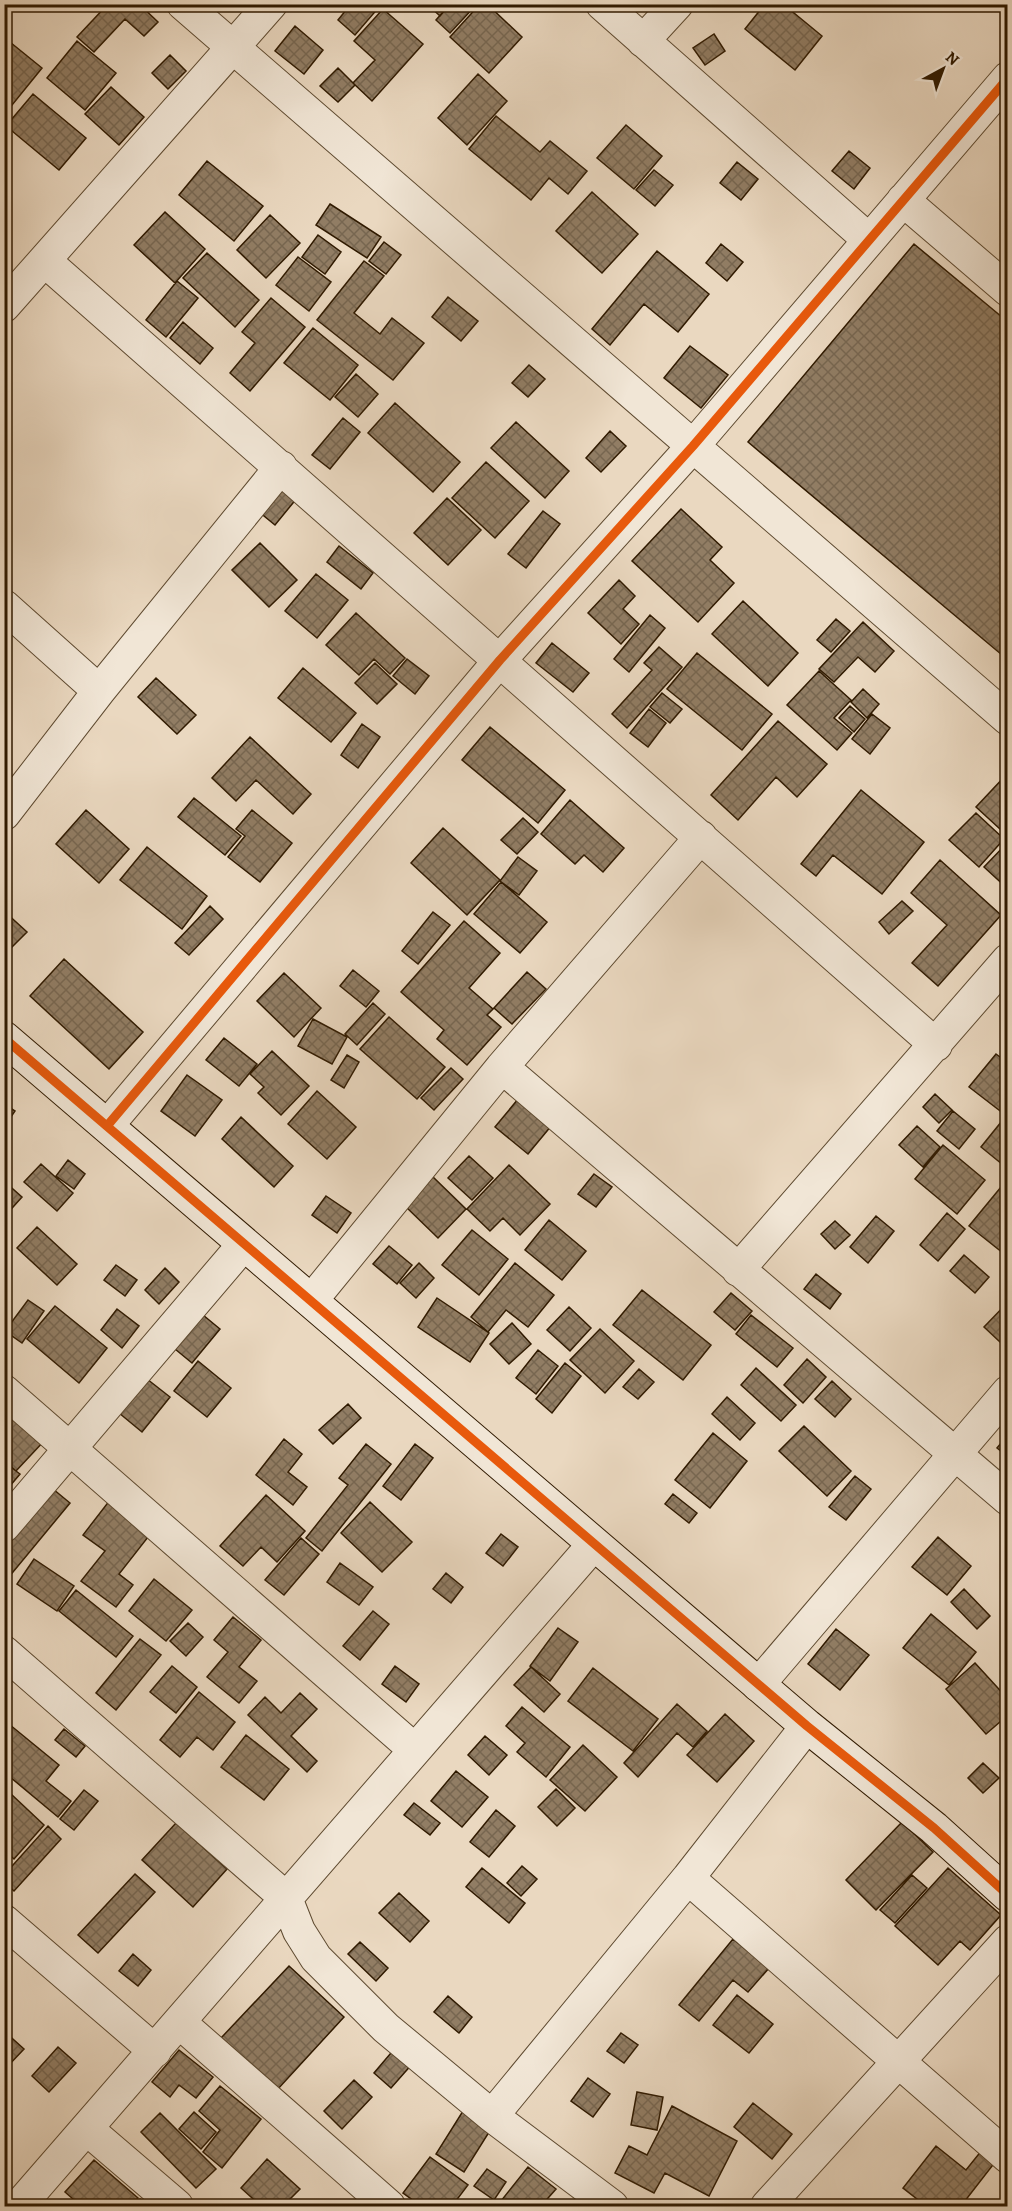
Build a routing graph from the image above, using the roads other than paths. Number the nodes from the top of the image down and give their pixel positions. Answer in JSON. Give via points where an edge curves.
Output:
{"nodes":[{"id":1,"x":183,"y":4,"type":"edge"},
{"id":2,"x":271,"y":4,"type":"edge"},
{"id":3,"x":602,"y":4,"type":"edge"},
{"id":4,"x":677,"y":4,"type":"edge"},
{"id":5,"x":643,"y":41,"type":"junction"},
{"id":6,"x":233,"y":48,"type":"junction"},
{"id":7,"x":1008,"y":78,"type":"edge"},
{"id":8,"x":903,"y":200,"type":"junction"},
{"id":9,"x":869,"y":240,"type":"junction"},
{"id":10,"x":45,"y":261,"type":"junction"},
{"id":11,"x":1008,"y":290,"type":"edge"},
{"id":12,"x":4,"y":306,"type":"edge"},
{"id":13,"x":693,"y":446,"type":"junction"},
{"id":14,"x":281,"y":467,"type":"junction"},
{"id":15,"x":4,"y":606,"type":"edge"},
{"id":16,"x":500,"y":660,"type":"junction"},
{"id":17,"x":99,"y":691,"type":"junction"},
{"id":18,"x":1008,"y":719,"type":"edge"},
{"id":19,"x":4,"y":814,"type":"edge"},
{"id":20,"x":701,"y":837,"type":"junction"},
{"id":21,"x":1008,"y":960,"type":"edge"},
{"id":22,"x":4,"y":1038,"type":"edge"},
{"id":23,"x":936,"y":1045,"type":"junction"},
{"id":24,"x":502,"y":1067,"type":"junction"},
{"id":25,"x":107,"y":1126,"type":"junction"},
{"id":26,"x":244,"y":1244,"type":"junction"},
{"id":27,"x":738,"y":1270,"type":"junction"},
{"id":28,"x":310,"y":1300,"type":"junction"},
{"id":29,"x":4,"y":1391,"type":"edge"},
{"id":30,"x":1008,"y":1392,"type":"edge"},
{"id":31,"x":72,"y":1448,"type":"junction"},
{"id":32,"x":954,"y":1454,"type":"junction"},
{"id":33,"x":1008,"y":1499,"type":"edge"},
{"id":34,"x":4,"y":1526,"type":"edge"},
{"id":35,"x":594,"y":1544,"type":"junction"},
{"id":36,"x":4,"y":1652,"type":"edge"},
{"id":37,"x":758,"y":1685,"type":"junction"},
{"id":38,"x":807,"y":1726,"type":"junction"},
{"id":39,"x":415,"y":1750,"type":"junction"},
{"id":40,"x":688,"y":1878,"type":"junction"},
{"id":41,"x":1008,"y":1896,"type":"edge"},
{"id":42,"x":286,"y":1899,"type":"junction"},
{"id":43,"x":4,"y":1921,"type":"edge"},
{"id":44,"x":1008,"y":1941,"type":"edge"},
{"id":45,"x":178,"y":2022,"type":"junction"},
{"id":46,"x":155,"y":2051,"type":"junction"},
{"id":47,"x":896,"y":2061,"type":"junction"},
{"id":48,"x":492,"y":2116,"type":"junction"},
{"id":49,"x":87,"y":2129,"type":"junction"},
{"id":50,"x":1008,"y":2157,"type":"edge"},
{"id":51,"x":19,"y":2206,"type":"edge"},
{"id":52,"x":177,"y":2206,"type":"edge"},
{"id":53,"x":389,"y":2206,"type":"edge"},
{"id":54,"x":612,"y":2206,"type":"edge"},
{"id":55,"x":767,"y":2206,"type":"edge"}],
"edges":[{"from":1,"to":6,"type":"street"},
{"from":2,"to":6,"type":"street"},
{"from":3,"to":5,"type":"street"},
{"from":4,"to":5,"type":"street"},
{"from":5,"to":9,"type":"street"},
{"from":6,"to":10,"type":"street"},
{"from":6,"to":13,"type":"street"},
{"from":7,"to":8,"type":"street"},
{"from":8,"to":9,"type":"street"},
{"from":8,"to":11,"type":"street"},
{"from":9,"to":13,"type":"street"},
{"from":10,"to":12,"type":"street"},
{"from":10,"to":14,"type":"street"},
{"from":13,"to":16,"type":"street"},
{"from":13,"to":18,"type":"street"},
{"from":14,"to":16,"type":"street"},
{"from":14,"to":17,"type":"street"},
{"from":15,"to":17,"type":"street"},
{"from":16,"to":20,"type":"street"},
{"from":16,"to":25,"type":"street"},
{"from":17,"to":19,"type":"street"},
{"from":20,"to":23,"type":"street"},
{"from":20,"to":24,"type":"street"},
{"from":21,"to":23,"type":"street"},
{"from":22,"to":25,"type":"street"},
{"from":23,"to":27,"type":"street"},
{"from":24,"to":27,"type":"street"},
{"from":24,"to":28,"type":"street"},
{"from":25,"to":26,"type":"street"},
{"from":26,"to":28,"type":"street"},
{"from":26,"to":31,"type":"street"},
{"from":27,"to":32,"type":"street"},
{"from":28,"to":35,"type":"street"},
{"from":29,"to":31,"type":"street"},
{"from":30,"to":32,"type":"street"},
{"from":31,"to":34,"type":"street"},
{"from":31,"to":39,"type":"street"},
{"from":32,"to":33,"type":"street"},
{"from":32,"to":37,"type":"street"},
{"from":35,"to":37,"type":"street"},
{"from":35,"to":39,"type":"street"},
{"from":36,"to":42,"type":"street"},
{"from":37,"to":38,"type":"street"},
{"from":38,"to":40,"type":"street"},
{"from":38,"to":41,"type":"street","via":[[934,1828]]},
{"from":39,"to":42,"type":"street"},
{"from":40,"to":47,"type":"street"},
{"from":40,"to":48,"type":"street"},
{"from":42,"to":45,"type":"street"},
{"from":42,"to":48,"type":"street","via":[[316,1958],[412,2052]]},
{"from":43,"to":46,"type":"street"},
{"from":44,"to":47,"type":"street"},
{"from":45,"to":46,"type":"street"},
{"from":45,"to":53,"type":"street"},
{"from":46,"to":49,"type":"street"},
{"from":47,"to":50,"type":"street"},
{"from":47,"to":55,"type":"street"},
{"from":48,"to":54,"type":"street"},
{"from":49,"to":51,"type":"street"},
{"from":49,"to":52,"type":"street"}]}
